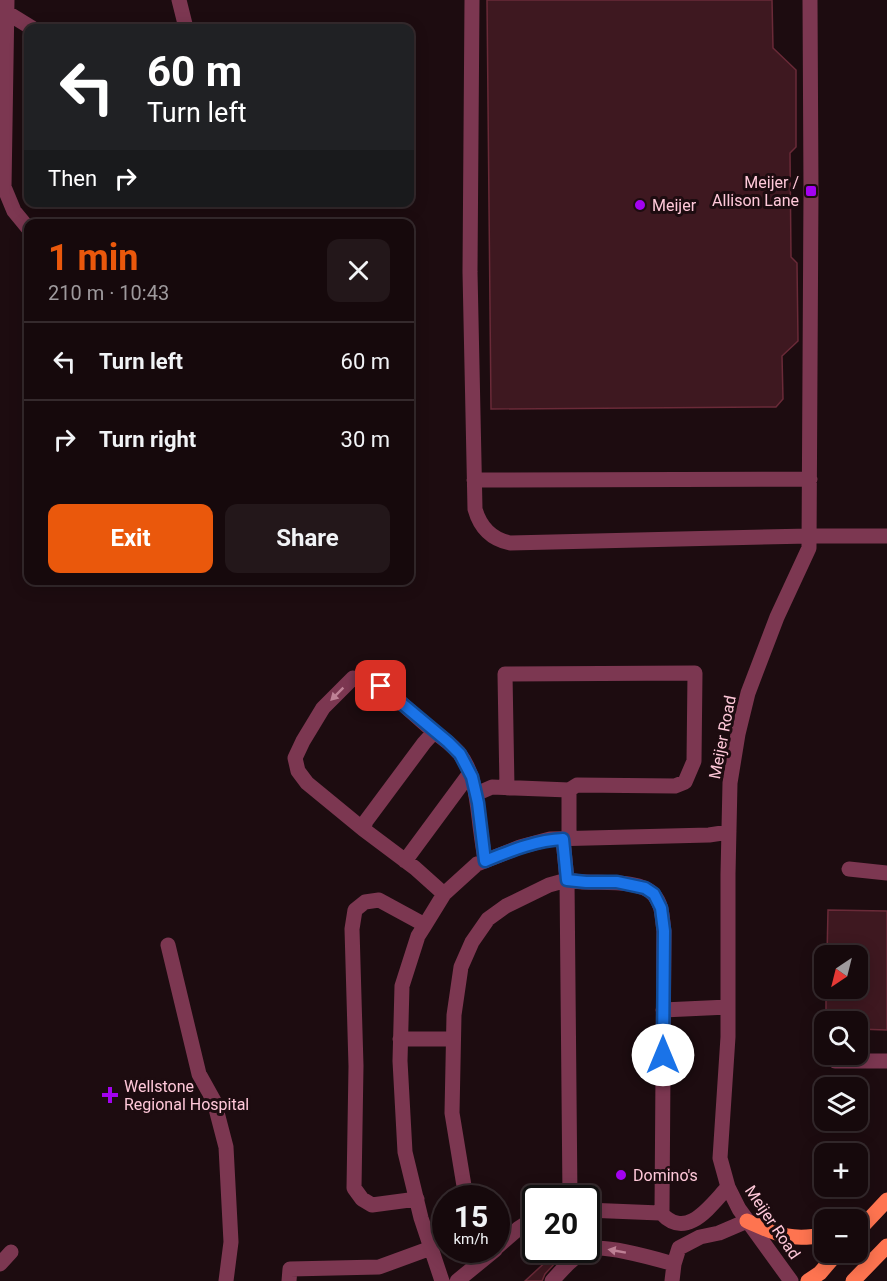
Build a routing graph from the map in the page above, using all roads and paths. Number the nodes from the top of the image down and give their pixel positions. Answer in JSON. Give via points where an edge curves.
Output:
{"nodes":[{"id":1,"x":179,"y":0,"type":"edge"},
{"id":2,"x":472,"y":0,"type":"edge"},
{"id":3,"x":810,"y":0,"type":"edge"},
{"id":4,"x":7,"y":6,"type":"edge"},
{"id":5,"x":27,"y":24,"type":"edge"},
{"id":6,"x":185,"y":24,"type":"edge"},
{"id":7,"x":24,"y":223,"type":"edge"},
{"id":8,"x":810,"y":479,"type":"junction"},
{"id":9,"x":474,"y":480,"type":"junction"},
{"id":10,"x":810,"y":536,"type":"junction"},
{"id":11,"x":887,"y":536,"type":"edge"},
{"id":12,"x":434,"y":732,"type":"junction"},
{"id":13,"x":470,"y":773,"type":"junction"},
{"id":14,"x":507,"y":788,"type":"junction"},
{"id":15,"x":569,"y":790,"type":"junction"},
{"id":16,"x":476,"y":794,"type":"junction"},
{"id":17,"x":363,"y":830,"type":"junction"},
{"id":18,"x":729,"y":832,"type":"junction"},
{"id":19,"x":566,"y":839,"type":"junction"},
{"id":20,"x":405,"y":861,"type":"junction"},
{"id":21,"x":485,"y":861,"type":"junction"},
{"id":22,"x":849,"y":870,"type":"dead end"},
{"id":23,"x":887,"y":873,"type":"edge"},
{"id":24,"x":567,"y":880,"type":"junction"},
{"id":25,"x":444,"y":894,"type":"junction"},
{"id":26,"x":425,"y":925,"type":"junction"},
{"id":27,"x":168,"y":945,"type":"dead end"},
{"id":28,"x":728,"y":1007,"type":"junction"},
{"id":29,"x":663,"y":1010,"type":"junction"},
{"id":30,"x":453,"y":1039,"type":"junction"},
{"id":31,"x":400,"y":1040,"type":"junction"},
{"id":32,"x":868,"y":1061,"type":"edge"},
{"id":33,"x":887,"y":1061,"type":"edge"},
{"id":34,"x":464,"y":1185,"type":"edge"},
{"id":35,"x":570,"y":1185,"type":"edge"},
{"id":36,"x":728,"y":1187,"type":"junction"},
{"id":37,"x":417,"y":1199,"type":"junction"},
{"id":38,"x":887,"y":1200,"type":"edge"},
{"id":39,"x":600,"y":1211,"type":"edge"},
{"id":40,"x":661,"y":1213,"type":"junction"},
{"id":41,"x":868,"y":1220,"type":"edge"},
{"id":42,"x":747,"y":1221,"type":"junction"},
{"id":43,"x":681,"y":1224,"type":"junction"},
{"id":44,"x":522,"y":1226,"type":"edge"},
{"id":45,"x":510,"y":1236,"type":"edge"},
{"id":46,"x":814,"y":1237,"type":"edge"},
{"id":47,"x":887,"y":1246,"type":"edge"},
{"id":48,"x":431,"y":1248,"type":"junction"},
{"id":49,"x":679,"y":1248,"type":"junction"},
{"id":50,"x":11,"y":1252,"type":"dead end"},
{"id":51,"x":474,"y":1263,"type":"edge"},
{"id":52,"x":829,"y":1263,"type":"edge"},
{"id":53,"x":0,"y":1264,"type":"edge"},
{"id":54,"x":674,"y":1264,"type":"junction"},
{"id":55,"x":226,"y":1281,"type":"edge"},
{"id":56,"x":289,"y":1281,"type":"edge"},
{"id":57,"x":442,"y":1281,"type":"edge"},
{"id":58,"x":457,"y":1281,"type":"edge"},
{"id":59,"x":552,"y":1281,"type":"edge"},
{"id":60,"x":672,"y":1281,"type":"edge"},
{"id":61,"x":791,"y":1281,"type":"edge"},
{"id":62,"x":808,"y":1281,"type":"edge"},
{"id":63,"x":853,"y":1281,"type":"edge"}],
"edges":[{"from":1,"to":6,"type":"street"},
{"from":2,"to":9,"type":"street","via":[[470,273]]},
{"from":3,"to":8,"type":"street","name":"Meijer Road"},
{"from":4,"to":5,"type":"street"},
{"from":4,"to":7,"type":"street","via":[[4,187],[14,212]]},
{"from":8,"to":9,"type":"street"},
{"from":8,"to":10,"type":"street","name":"Meijer Road"},
{"from":9,"to":10,"type":"street","via":[[475,509],[482,527],[510,543]]},
{"from":10,"to":11,"type":"street"},
{"from":10,"to":18,"type":"street","name":"Meijer Road","via":[[809,548],[748,693],[730,783]]},
{"from":12,"to":13,"type":"street","via":[[460,754]]},
{"from":12,"to":17,"type":"street"},
{"from":12,"to":17,"type":"street","one_way":true,"via":[[381,686],[353,678],[323,708],[295,758],[298,771]]},
{"from":13,"to":16,"type":"street"},
{"from":13,"to":20,"type":"street"},
{"from":14,"to":15,"type":"street"},
{"from":14,"to":15,"type":"street","via":[[505,674],[695,673],[694,761],[685,782],[675,786],[577,785]]},
{"from":14,"to":16,"type":"street"},
{"from":15,"to":19,"type":"street"},
{"from":16,"to":21,"type":"street"},
{"from":17,"to":20,"type":"street"},
{"from":18,"to":19,"type":"street"},
{"from":18,"to":28,"type":"street","name":"Meijer Road"},
{"from":19,"to":21,"type":"street","via":[[520,847]]},
{"from":19,"to":24,"type":"street"},
{"from":20,"to":25,"type":"street"},
{"from":21,"to":25,"type":"street"},
{"from":22,"to":23,"type":"street"},
{"from":24,"to":29,"type":"street","via":[[617,882],[654,894],[661,908],[664,931]]},
{"from":24,"to":30,"type":"street","via":[[538,890],[488,919],[461,967]]},
{"from":24,"to":35,"type":"street"},
{"from":25,"to":26,"type":"street"},
{"from":26,"to":31,"type":"street","via":[[402,986]]},
{"from":26,"to":37,"type":"street","via":[[379,900],[365,902],[356,910],[352,929],[354,1188],[372,1205]]},
{"from":27,"to":55,"type":"street","via":[[199,1074],[214,1101],[226,1148],[231,1242]]},
{"from":28,"to":29,"type":"street"},
{"from":28,"to":36,"type":"street","name":"Meijer Road","via":[[720,1158]]},
{"from":29,"to":40,"type":"street"},
{"from":30,"to":31,"type":"street"},
{"from":30,"to":34,"type":"street","via":[[453,1113]]},
{"from":31,"to":37,"type":"street","via":[[405,1152]]},
{"from":32,"to":33,"type":"street"},
{"from":36,"to":42,"type":"street","name":"Meijer Road"},
{"from":36,"to":43,"type":"street","via":[[700,1216]]},
{"from":37,"to":48,"type":"street"},
{"from":38,"to":41,"type":"main road"},
{"from":39,"to":40,"type":"street"},
{"from":40,"to":43,"type":"street"},
{"from":42,"to":46,"type":"main road","via":[[787,1237]]},
{"from":42,"to":49,"type":"street"},
{"from":42,"to":61,"type":"street","name":"Meijer Road"},
{"from":43,"to":49,"type":"street"},
{"from":44,"to":45,"type":"street"},
{"from":47,"to":63,"type":"main road"},
{"from":48,"to":56,"type":"street","via":[[379,1267],[290,1269]]},
{"from":48,"to":57,"type":"street"},
{"from":49,"to":54,"type":"street"},
{"from":50,"to":53,"type":"street"},
{"from":51,"to":58,"type":"street"},
{"from":52,"to":62,"type":"main road"},
{"from":54,"to":59,"type":"street","one_way":true,"via":[[611,1249],[589,1249]]},
{"from":54,"to":60,"type":"street"}]}
